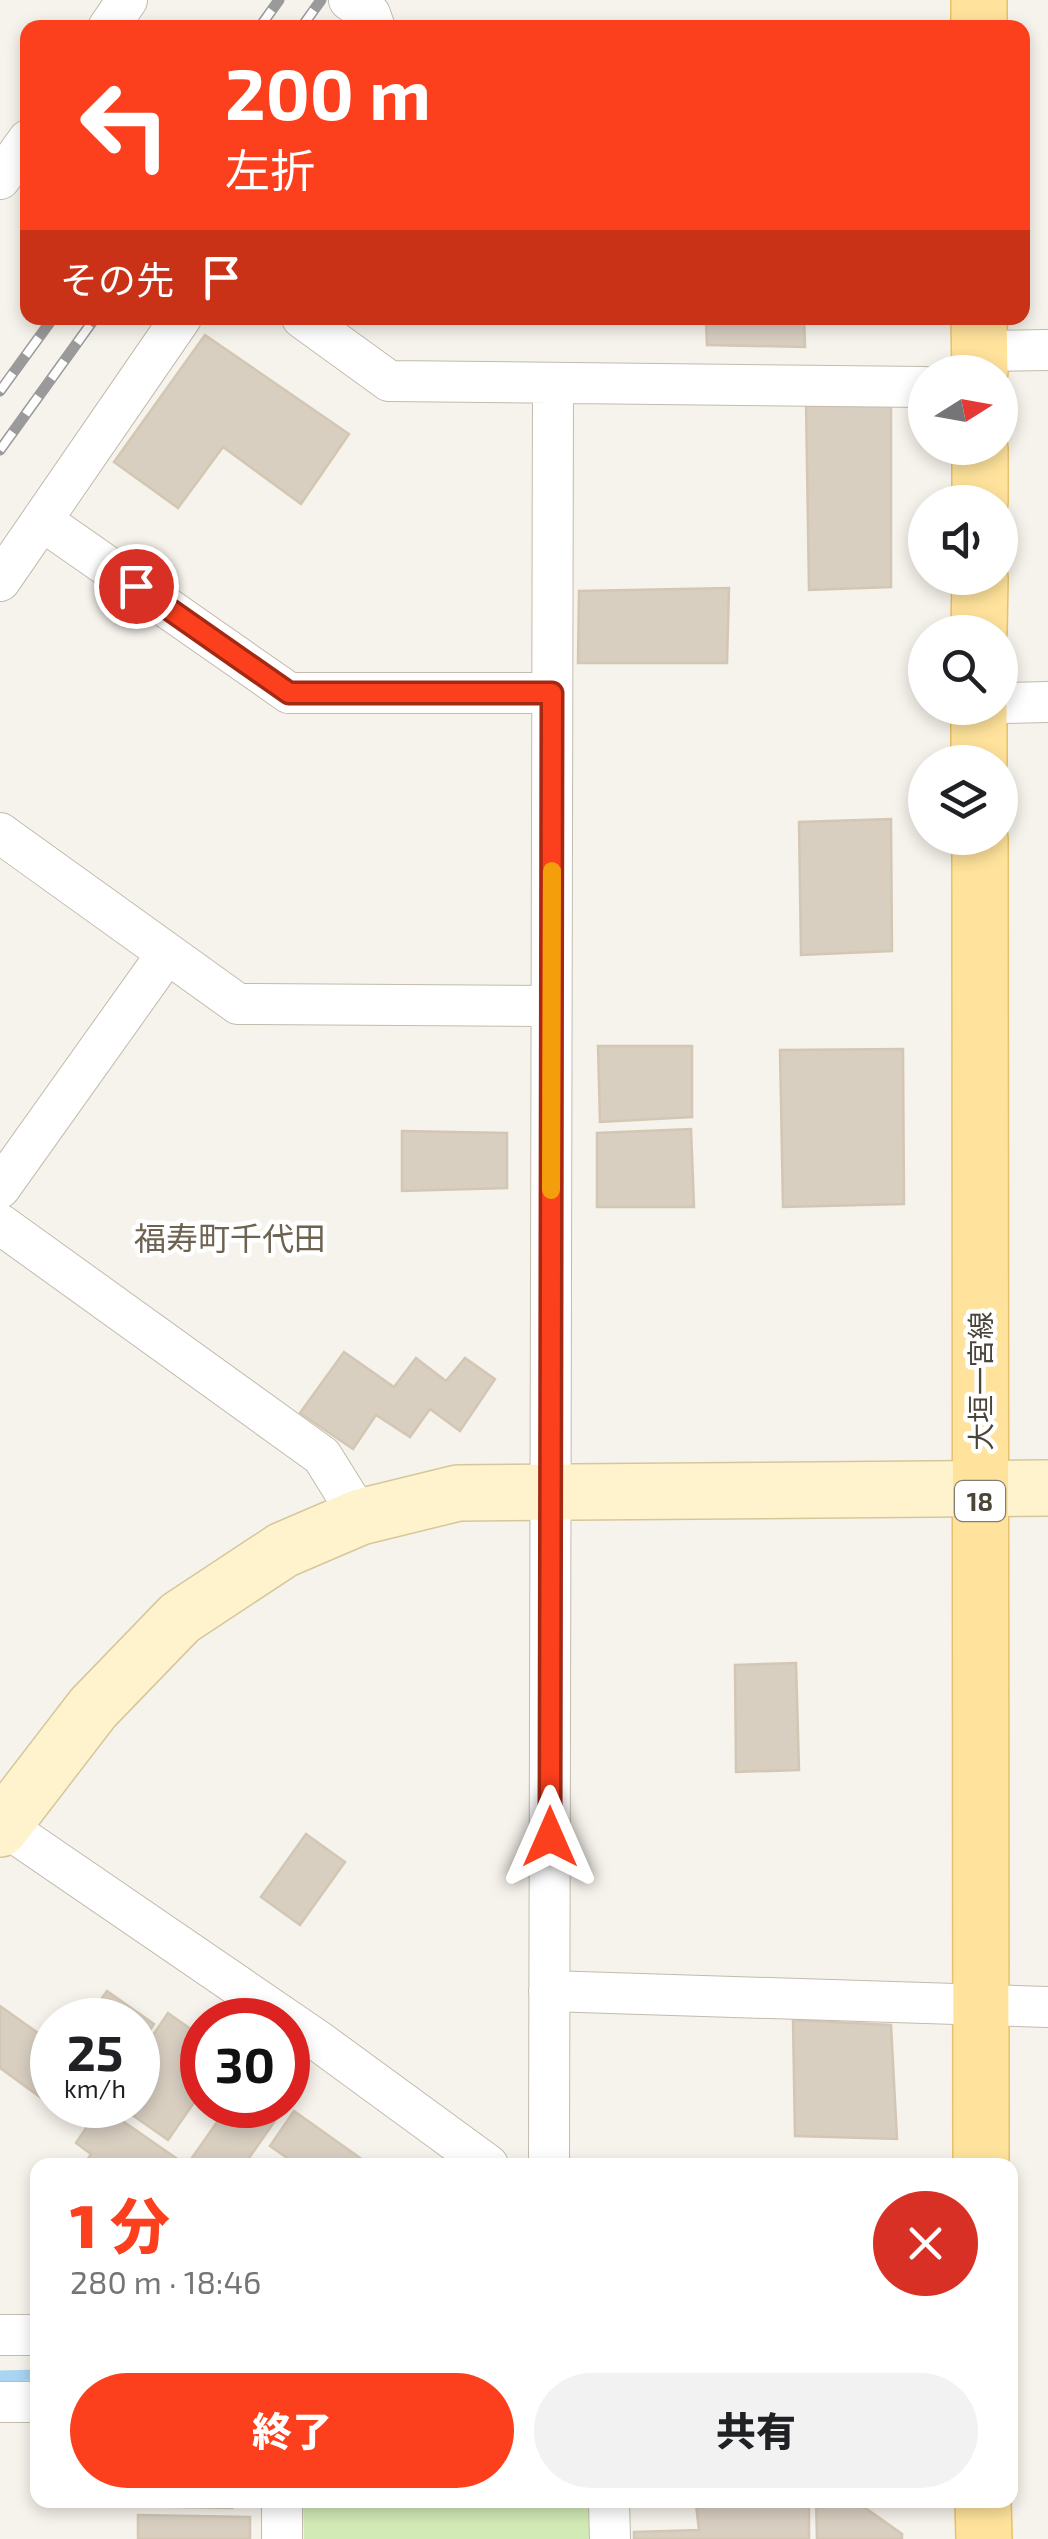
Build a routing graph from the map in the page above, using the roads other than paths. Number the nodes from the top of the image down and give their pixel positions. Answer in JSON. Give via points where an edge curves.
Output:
{"nodes":[{"id":1,"x":349,"y":0,"type":"edge"},
{"id":2,"x":372,"y":20,"type":"edge"},
{"id":3,"x":20,"y":151,"type":"edge"},
{"id":4,"x":0,"y":179,"type":"edge"},
{"id":5,"x":177,"y":325,"type":"edge"},
{"id":6,"x":312,"y":325,"type":"edge"},
{"id":7,"x":979,"y":347,"type":"edge"},
{"id":8,"x":1048,"y":350,"type":"edge"},
{"id":9,"x":552,"y":384,"type":"junction"},
{"id":10,"x":908,"y":386,"type":"edge"},
{"id":11,"x":44,"y":522,"type":"junction"},
{"id":12,"x":0,"y":581,"type":"edge"},
{"id":13,"x":552,"y":693,"type":"junction"},
{"id":14,"x":1048,"y":702,"type":"edge"},
{"id":15,"x":1018,"y":703,"type":"edge"},
{"id":16,"x":0,"y":834,"type":"edge"},
{"id":17,"x":980,"y":855,"type":"edge"},
{"id":18,"x":166,"y":954,"type":"junction"},
{"id":19,"x":552,"y":1006,"type":"junction"},
{"id":20,"x":0,"y":1188,"type":"edge"},
{"id":21,"x":0,"y":1224,"type":"edge"},
{"id":22,"x":980,"y":1488,"type":"junction"},
{"id":23,"x":1048,"y":1488,"type":"edge"},
{"id":24,"x":551,"y":1490,"type":"junction"},
{"id":25,"x":360,"y":1517,"type":"junction"},
{"id":26,"x":1,"y":1826,"type":"edge"},
{"id":27,"x":549,"y":1991,"type":"junction"},
{"id":28,"x":980,"y":2006,"type":"junction"},
{"id":29,"x":1048,"y":2007,"type":"edge"},
{"id":30,"x":478,"y":2158,"type":"edge"},
{"id":31,"x":550,"y":2158,"type":"edge"},
{"id":32,"x":980,"y":2158,"type":"edge"},
{"id":33,"x":0,"y":2335,"type":"edge"},
{"id":34,"x":30,"y":2335,"type":"edge"},
{"id":35,"x":0,"y":2402,"type":"edge"},
{"id":36,"x":30,"y":2402,"type":"edge"},
{"id":37,"x":282,"y":2508,"type":"edge"},
{"id":38,"x":610,"y":2508,"type":"edge"},
{"id":39,"x":983,"y":2508,"type":"edge"},
{"id":40,"x":282,"y":2539,"type":"edge"},
{"id":41,"x":610,"y":2539,"type":"edge"},
{"id":42,"x":984,"y":2539,"type":"edge"}],
"edges":[{"from":1,"to":2,"type":"street"},
{"from":3,"to":4,"type":"street"},
{"from":5,"to":11,"type":"street"},
{"from":6,"to":9,"type":"street","via":[[389,381]]},
{"from":7,"to":8,"type":"street"},
{"from":9,"to":10,"type":"street"},
{"from":9,"to":13,"type":"street"},
{"from":11,"to":12,"type":"street"},
{"from":11,"to":13,"type":"street","via":[[289,693]]},
{"from":13,"to":19,"type":"street"},
{"from":14,"to":15,"type":"street"},
{"from":16,"to":18,"type":"street"},
{"from":17,"to":22,"type":"main road","name":"大垣一宮線","number":"18"},
{"from":18,"to":19,"type":"street","via":[[238,1004]]},
{"from":18,"to":20,"type":"street"},
{"from":19,"to":24,"type":"street"},
{"from":21,"to":25,"type":"street","via":[[322,1456]]},
{"from":22,"to":23,"type":"street"},
{"from":22,"to":24,"type":"street"},
{"from":22,"to":28,"type":"main road","name":"大垣一宮線","number":"18"},
{"from":24,"to":25,"type":"street","via":[[458,1493]]},
{"from":24,"to":27,"type":"street"},
{"from":25,"to":26,"type":"street","via":[[283,1550],[180,1618],[93,1708]]},
{"from":26,"to":30,"type":"street"},
{"from":27,"to":28,"type":"street"},
{"from":27,"to":31,"type":"street"},
{"from":28,"to":29,"type":"street"},
{"from":28,"to":32,"type":"main road","name":"大垣一宮線","number":"18"},
{"from":33,"to":34,"type":"street"},
{"from":35,"to":36,"type":"street"},
{"from":37,"to":40,"type":"street"},
{"from":38,"to":41,"type":"street"},
{"from":39,"to":42,"type":"main road"}]}
